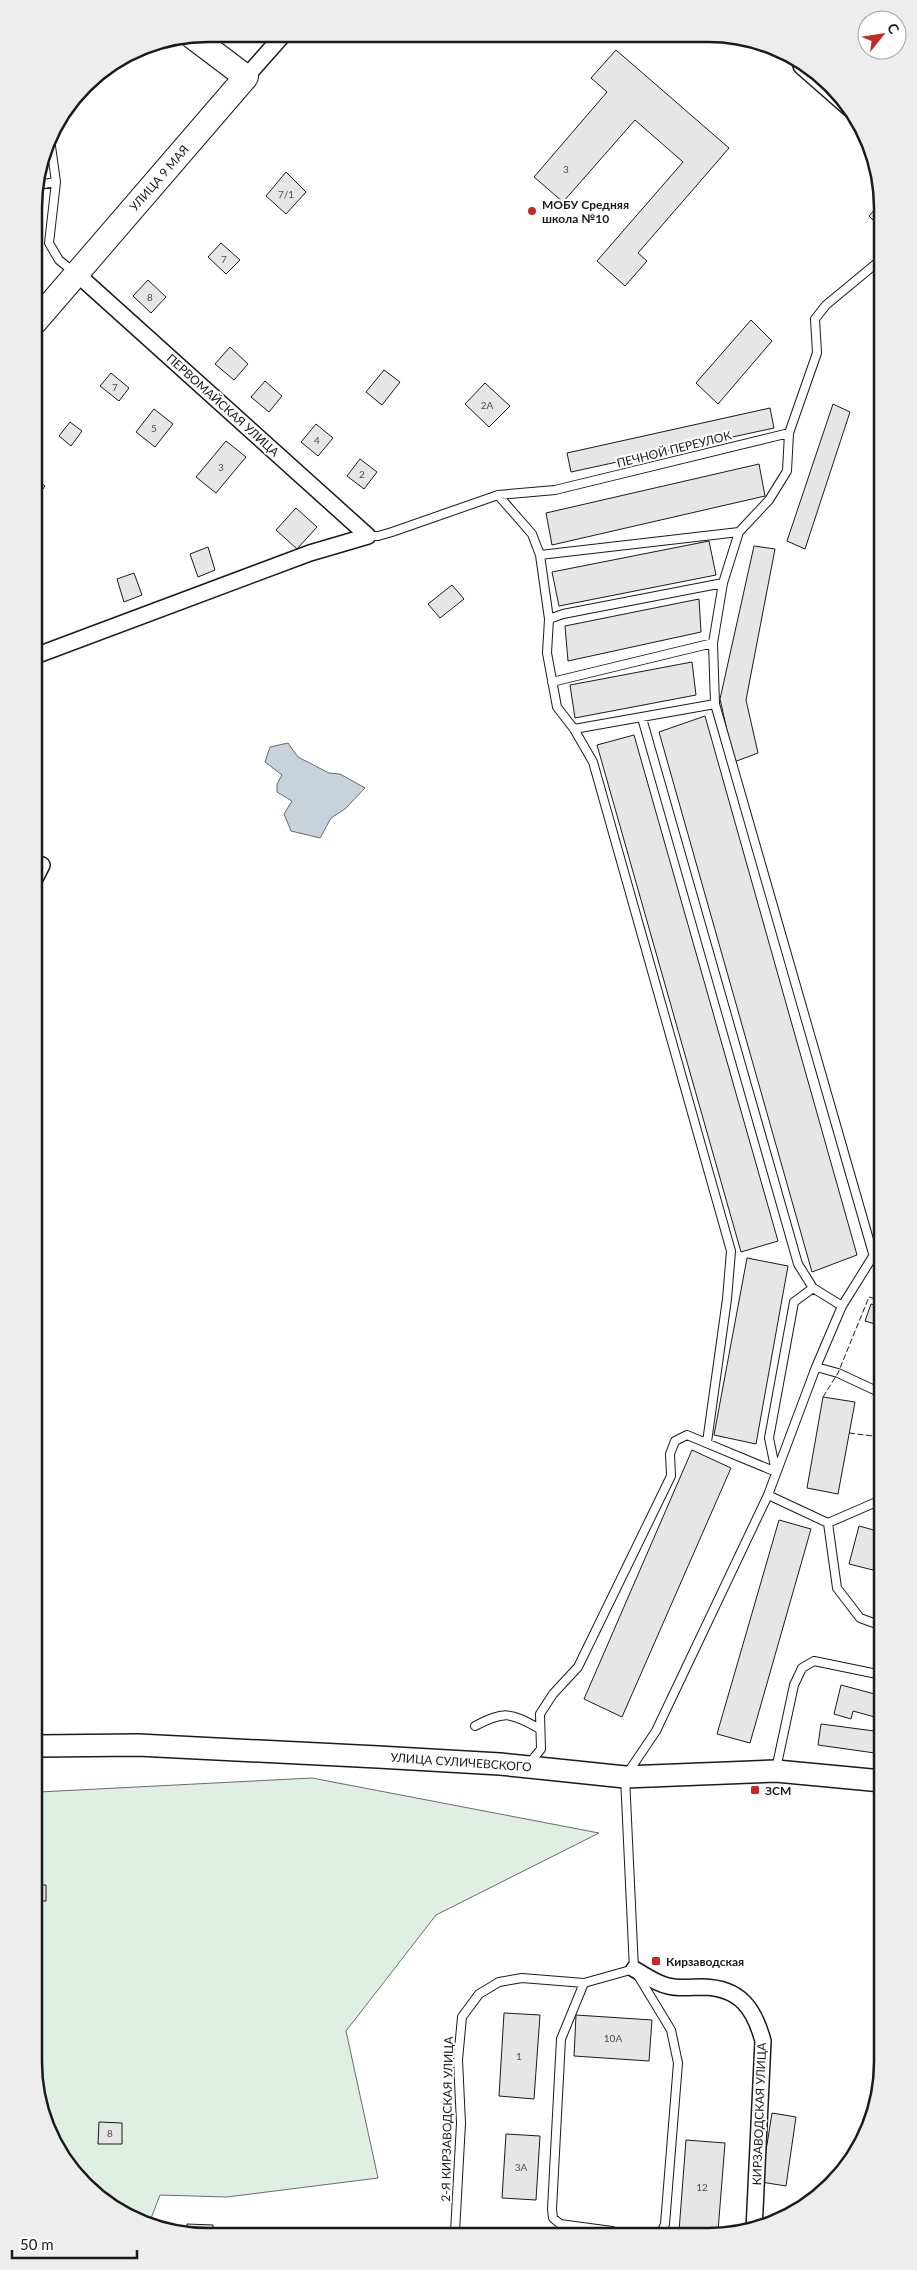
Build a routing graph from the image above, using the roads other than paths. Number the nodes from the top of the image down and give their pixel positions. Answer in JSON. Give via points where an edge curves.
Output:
{"nodes":[{"id":1,"x":277,"y":42,"type":"edge"},
{"id":2,"x":201,"y":43,"type":"edge"},
{"id":3,"x":246,"y":77,"type":"junction"},
{"id":4,"x":52,"y":154,"type":"edge"},
{"id":5,"x":56,"y":182,"type":"junction"},
{"id":6,"x":45,"y":184,"type":"edge"},
{"id":7,"x":874,"y":265,"type":"edge"},
{"id":8,"x":77,"y":274,"type":"junction"},
{"id":9,"x":43,"y":312,"type":"edge"},
{"id":10,"x":789,"y":433,"type":"junction"},
{"id":11,"x":498,"y":496,"type":"junction"},
{"id":12,"x":739,"y":532,"type":"junction"},
{"id":13,"x":368,"y":536,"type":"junction"},
{"id":14,"x":540,"y":555,"type":"junction"},
{"id":15,"x":723,"y":583,"type":"junction"},
{"id":16,"x":549,"y":619,"type":"junction"},
{"id":17,"x":713,"y":643,"type":"junction"},
{"id":18,"x":43,"y":653,"type":"edge"},
{"id":19,"x":552,"y":682,"type":"junction"},
{"id":20,"x":715,"y":704,"type":"junction"},
{"id":21,"x":642,"y":718,"type":"junction"},
{"id":22,"x":574,"y":728,"type":"junction"},
{"id":23,"x":874,"y":1256,"type":"joint"},
{"id":24,"x":813,"y":1288,"type":"junction"},
{"id":25,"x":842,"y":1306,"type":"junction"},
{"id":26,"x":816,"y":1367,"type":"junction"},
{"id":27,"x":874,"y":1390,"type":"edge"},
{"id":28,"x":707,"y":1442,"type":"junction"},
{"id":29,"x":776,"y":1472,"type":"junction"},
{"id":30,"x":768,"y":1495,"type":"junction"},
{"id":31,"x":874,"y":1503,"type":"edge"},
{"id":32,"x":828,"y":1523,"type":"junction"},
{"id":33,"x":874,"y":1623,"type":"edge"},
{"id":34,"x":874,"y":1673,"type":"edge"},
{"id":35,"x":474,"y":1726,"type":"dead end"},
{"id":36,"x":538,"y":1728,"type":"junction"},
{"id":37,"x":42,"y":1746,"type":"edge"},
{"id":38,"x":527,"y":1767,"type":"junction"},
{"id":39,"x":776,"y":1771,"type":"junction"},
{"id":40,"x":625,"y":1777,"type":"junction"},
{"id":41,"x":874,"y":1780,"type":"edge"},
{"id":42,"x":634,"y":1969,"type":"junction"},
{"id":43,"x":584,"y":1983,"type":"junction"},
{"id":44,"x":754,"y":2221,"type":"edge"},
{"id":45,"x":456,"y":2228,"type":"edge"},
{"id":46,"x":590,"y":2228,"type":"edge"},
{"id":47,"x":663,"y":2228,"type":"edge"}],
"edges":[{"from":1,"to":3,"type":"street","name":"УЛИЦА 9 МАЯ"},
{"from":2,"to":3,"type":"main road"},
{"from":3,"to":8,"type":"main road","name":"УЛИЦА 9 МАЯ"},
{"from":4,"to":5,"type":"lane"},
{"from":5,"to":6,"type":"lane"},
{"from":5,"to":8,"type":"lane","via":[[50,243],[60,260]]},
{"from":7,"to":10,"type":"lane","via":[[826,304],[815,319],[817,353]]},
{"from":8,"to":9,"type":"main road","name":"УЛИЦА 9 МАЯ"},
{"from":8,"to":13,"type":"street","name":"ПЕРВОМАЙСКАЯ УЛИЦА"},
{"from":10,"to":11,"type":"lane","name":"ПЕЧНОЙ ПЕРЕУЛОК","via":[[555,490]]},
{"from":10,"to":12,"type":"lane","via":[[787,471],[769,500]]},
{"from":11,"to":13,"type":"lane","name":"ПЕЧНОЙ ПЕРЕУЛОК","via":[[392,532]]},
{"from":11,"to":14,"type":"lane","via":[[532,534]]},
{"from":12,"to":14,"type":"lane"},
{"from":12,"to":15,"type":"lane"},
{"from":13,"to":18,"type":"street","via":[[310,553]]},
{"from":14,"to":16,"type":"lane"},
{"from":15,"to":16,"type":"lane"},
{"from":15,"to":17,"type":"lane"},
{"from":16,"to":19,"type":"lane","via":[[547,653]]},
{"from":17,"to":19,"type":"lane"},
{"from":17,"to":20,"type":"lane"},
{"from":19,"to":22,"type":"lane","via":[[557,706]]},
{"from":20,"to":21,"type":"lane"},
{"from":20,"to":23,"type":"lane"},
{"from":21,"to":22,"type":"lane"},
{"from":21,"to":24,"type":"lane","via":[[798,1264]]},
{"from":22,"to":28,"type":"lane","via":[[593,762],[731,1251],[728,1299]]},
{"from":23,"to":25,"type":"lane"},
{"from":24,"to":25,"type":"lane"},
{"from":24,"to":29,"type":"lane","via":[[794,1302],[768,1438]]},
{"from":25,"to":26,"type":"lane"},
{"from":26,"to":27,"type":"lane"},
{"from":26,"to":29,"type":"lane"},
{"from":28,"to":29,"type":"lane"},
{"from":28,"to":36,"type":"lane","via":[[687,1435],[675,1441],[670,1454],[671,1476],[578,1667],[553,1694],[540,1714]]},
{"from":29,"to":30,"type":"lane"},
{"from":30,"to":32,"type":"lane"},
{"from":30,"to":40,"type":"lane","via":[[656,1731]]},
{"from":31,"to":32,"type":"lane"},
{"from":32,"to":33,"type":"lane","via":[[837,1588],[860,1618]]},
{"from":34,"to":39,"type":"lane","via":[[814,1661],[802,1668],[794,1685]]},
{"from":35,"to":36,"type":"lane","via":[[497,1715],[518,1716]]},
{"from":36,"to":38,"type":"lane","via":[[541,1749]]},
{"from":37,"to":38,"type":"street","name":"УЛИЦА СУЛИЧЕВСКОГО","via":[[138,1745]]},
{"from":38,"to":40,"type":"street","name":"УЛИЦА СУЛИЧЕВСКОГО"},
{"from":39,"to":40,"type":"street","name":"УЛИЦА СУЛИЧЕВСКОГО"},
{"from":39,"to":41,"type":"street","name":"УЛИЦА СУЛИЧЕВСКОГО"},
{"from":40,"to":42,"type":"lane"},
{"from":42,"to":43,"type":"lane","name":"2-Я КИРЗАВОДСКАЯ УЛИЦА"},
{"from":42,"to":44,"type":"street","name":"КИРЗАВОДСКАЯ УЛИЦА","via":[[658,1984],[670,1987],[724,1989],[746,2004],[754,2015],[763,2041]]},
{"from":42,"to":47,"type":"lane","via":[[671,2030],[678,2063]]},
{"from":43,"to":45,"type":"lane","name":"2-Я КИРЗАВОДСКАЯ УЛИЦА","via":[[522,1978],[499,1982],[479,1994],[462,2017],[458,2060],[461,2123]]},
{"from":43,"to":46,"type":"lane","via":[[561,2040],[552,2208],[553,2218],[560,2224]]}]}
